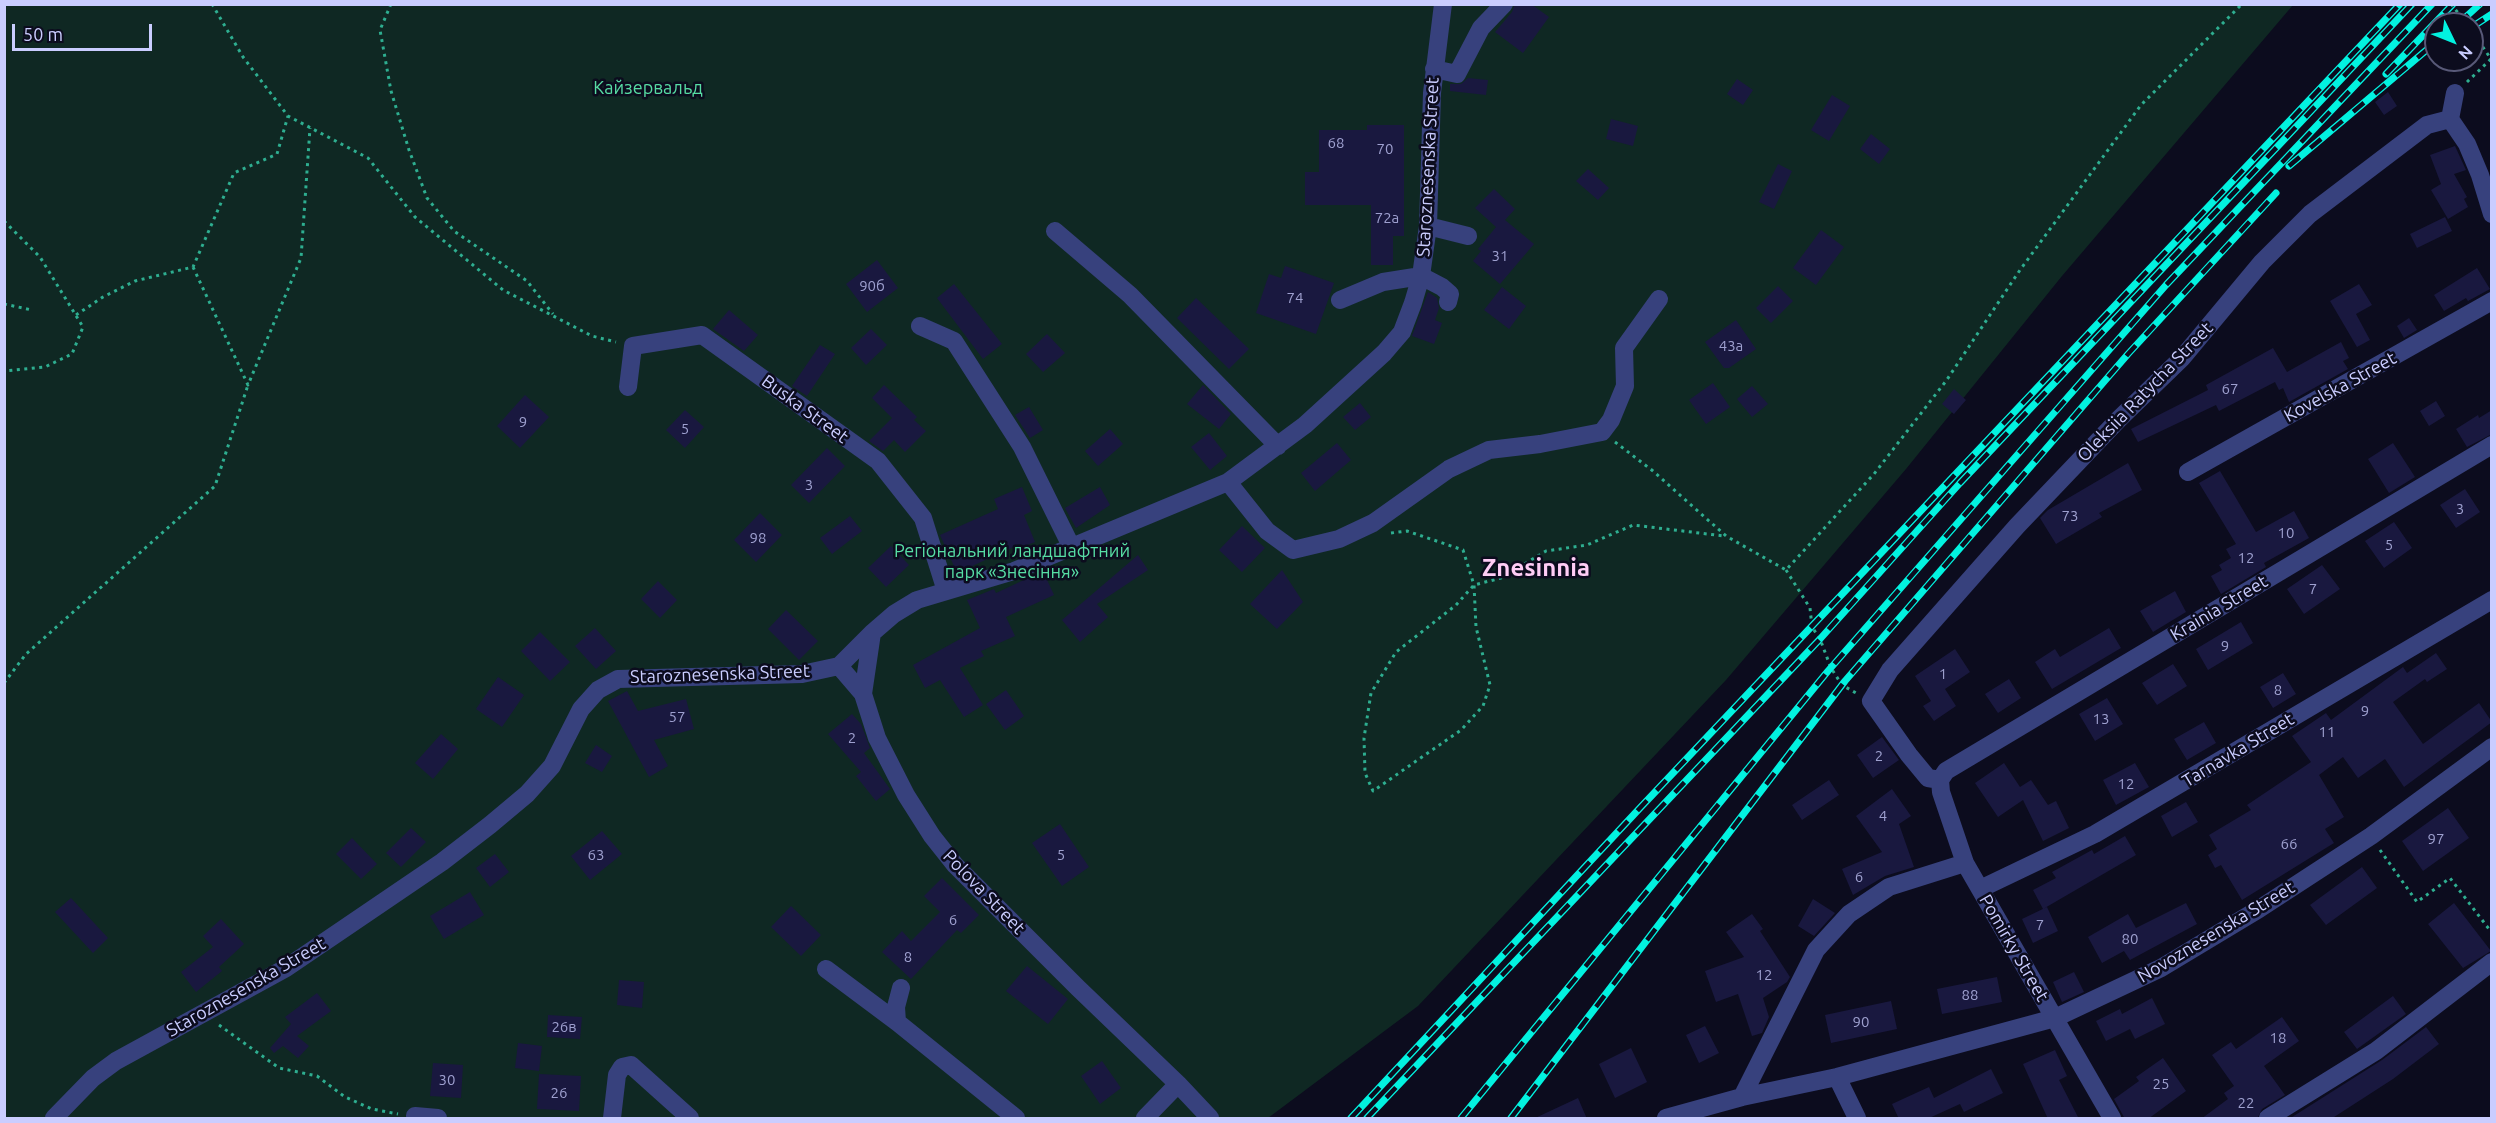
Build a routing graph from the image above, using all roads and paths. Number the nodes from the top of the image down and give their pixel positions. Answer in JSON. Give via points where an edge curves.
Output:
{"nodes":[{"id":1,"x":212,"y":4,"type":"edge"},
{"id":2,"x":391,"y":4,"type":"edge"},
{"id":3,"x":1443,"y":4,"type":"edge"},
{"id":4,"x":1504,"y":4,"type":"edge"},
{"id":5,"x":2242,"y":4,"type":"edge"},
{"id":6,"x":2492,"y":59,"type":"edge"},
{"id":7,"x":1434,"y":69,"type":"junction"},
{"id":8,"x":2455,"y":93,"type":"joint"},
{"id":9,"x":288,"y":116,"type":"junction"},
{"id":10,"x":2450,"y":119,"type":"junction"},
{"id":11,"x":310,"y":128,"type":"junction"},
{"id":12,"x":2486,"y":172,"type":"edge"},
{"id":13,"x":2492,"y":214,"type":"edge"},
{"id":14,"x":4,"y":221,"type":"edge"},
{"id":15,"x":1428,"y":226,"type":"junction"},
{"id":16,"x":1054,"y":231,"type":"dead end"},
{"id":17,"x":1468,"y":236,"type":"dead end"},
{"id":18,"x":193,"y":267,"type":"junction"},
{"id":19,"x":1421,"y":276,"type":"junction"},
{"id":20,"x":1659,"y":299,"type":"dead end"},
{"id":21,"x":1340,"y":300,"type":"dead end"},
{"id":22,"x":1448,"y":302,"type":"dead end"},
{"id":23,"x":2492,"y":302,"type":"edge"},
{"id":24,"x":4,"y":304,"type":"edge"},
{"id":25,"x":32,"y":310,"type":"dead end"},
{"id":26,"x":76,"y":315,"type":"junction"},
{"id":27,"x":555,"y":317,"type":"junction"},
{"id":28,"x":920,"y":326,"type":"dead end"},
{"id":29,"x":633,"y":346,"type":"junction"},
{"id":30,"x":4,"y":371,"type":"edge"},
{"id":31,"x":248,"y":385,"type":"junction"},
{"id":32,"x":628,"y":387,"type":"dead end"},
{"id":33,"x":1602,"y":432,"type":"junction"},
{"id":34,"x":2492,"y":445,"type":"edge"},
{"id":35,"x":1278,"y":446,"type":"junction"},
{"id":36,"x":2188,"y":472,"type":"dead end"},
{"id":37,"x":1228,"y":482,"type":"junction"},
{"id":38,"x":1384,"y":534,"type":"dead end"},
{"id":39,"x":1726,"y":536,"type":"junction"},
{"id":40,"x":1072,"y":548,"type":"junction"},
{"id":41,"x":1786,"y":570,"type":"junction"},
{"id":42,"x":1474,"y":585,"type":"junction"},
{"id":43,"x":946,"y":591,"type":"junction"},
{"id":44,"x":2492,"y":600,"type":"edge"},
{"id":45,"x":872,"y":633,"type":"junction"},
{"id":46,"x":839,"y":666,"type":"junction"},
{"id":47,"x":4,"y":682,"type":"edge"},
{"id":48,"x":863,"y":694,"type":"junction"},
{"id":49,"x":1871,"y":701,"type":"junction"},
{"id":50,"x":2492,"y":747,"type":"edge"},
{"id":51,"x":1943,"y":775,"type":"junction"},
{"id":52,"x":2371,"y":836,"type":"junction"},
{"id":53,"x":1965,"y":863,"type":"junction"},
{"id":54,"x":1980,"y":889,"type":"junction"},
{"id":55,"x":2492,"y":933,"type":"edge"},
{"id":56,"x":2492,"y":962,"type":"edge"},
{"id":57,"x":826,"y":969,"type":"dead end"},
{"id":58,"x":901,"y":988,"type":"dead end"},
{"id":59,"x":203,"y":1013,"type":"junction"},
{"id":60,"x":2055,"y":1018,"type":"junction"},
{"id":61,"x":897,"y":1022,"type":"junction"},
{"id":62,"x":1836,"y":1077,"type":"junction"},
{"id":63,"x":1178,"y":1084,"type":"junction"},
{"id":64,"x":1742,"y":1097,"type":"junction"},
{"id":65,"x":415,"y":1116,"type":"joint"},
{"id":66,"x":54,"y":1119,"type":"edge"},
{"id":67,"x":438,"y":1119,"type":"edge"},
{"id":68,"x":612,"y":1119,"type":"edge"},
{"id":69,"x":690,"y":1119,"type":"edge"},
{"id":70,"x":1016,"y":1119,"type":"edge"},
{"id":71,"x":1145,"y":1119,"type":"edge"},
{"id":72,"x":1210,"y":1119,"type":"edge"},
{"id":73,"x":1666,"y":1119,"type":"edge"},
{"id":74,"x":1857,"y":1119,"type":"edge"},
{"id":75,"x":2112,"y":1119,"type":"edge"},
{"id":76,"x":2268,"y":1119,"type":"edge"}],
"edges":[{"from":1,"to":9,"type":"path","via":[[243,57]]},
{"from":2,"to":27,"type":"path","via":[[380,30],[391,91],[427,198],[454,231],[527,281]]},
{"from":3,"to":7,"type":"street","name":"Staroznesenska Street"},
{"from":4,"to":7,"type":"street","via":[[1481,28],[1457,74]]},
{"from":5,"to":41,"type":"path","via":[[2141,105],[2020,270],[1946,381],[1874,474]]},
{"from":6,"to":8,"type":"path"},
{"from":7,"to":15,"type":"street","name":"Staroznesenska Street"},
{"from":8,"to":10,"type":"street"},
{"from":9,"to":11,"type":"path"},
{"from":9,"to":18,"type":"path","via":[[277,154],[234,173]]},
{"from":10,"to":12,"type":"street"},
{"from":10,"to":49,"type":"street","name":"Oleksiia Ratycha Street","via":[[2427,125],[2302,222],[2262,262],[2182,358],[2017,526],[1890,670]]},
{"from":11,"to":27,"type":"path","via":[[368,158],[423,223],[503,290]]},
{"from":11,"to":31,"type":"path","via":[[301,258]]},
{"from":12,"to":13,"type":"street"},
{"from":14,"to":26,"type":"path","via":[[40,257]]},
{"from":15,"to":17,"type":"street"},
{"from":15,"to":19,"type":"street","name":"Staroznesenska Street"},
{"from":16,"to":35,"type":"street","via":[[1130,295]]},
{"from":18,"to":26,"type":"path","via":[[135,281]]},
{"from":18,"to":31,"type":"path"},
{"from":19,"to":21,"type":"street","via":[[1383,282]]},
{"from":19,"to":22,"type":"street","via":[[1450,294]]},
{"from":19,"to":35,"type":"street","name":"Staroznesenska Street","via":[[1402,332],[1384,353]]},
{"from":20,"to":33,"type":"street","via":[[1624,348],[1625,386]]},
{"from":23,"to":36,"type":"street","name":"Kovelska Street"},
{"from":24,"to":25,"type":"path"},
{"from":26,"to":30,"type":"path","via":[[83,327],[72,354],[45,367]]},
{"from":27,"to":29,"type":"path","via":[[592,336]]},
{"from":28,"to":40,"type":"street","via":[[954,341],[1022,447]]},
{"from":29,"to":32,"type":"street"},
{"from":29,"to":43,"type":"street","name":"Buska Street","via":[[702,334],[878,461],[923,518]]},
{"from":31,"to":47,"type":"path","via":[[215,486],[26,654]]},
{"from":33,"to":37,"type":"street","via":[[1489,450],[1449,469],[1373,523],[1339,539],[1293,550],[1267,531]]},
{"from":33,"to":39,"type":"path"},
{"from":34,"to":51,"type":"street","name":"Krainia Street"},
{"from":35,"to":37,"type":"street","name":"Staroznesenska Street"},
{"from":37,"to":40,"type":"street","name":"Staroznesenska Street"},
{"from":38,"to":42,"type":"path","via":[[1407,531],[1463,550]]},
{"from":39,"to":41,"type":"path"},
{"from":39,"to":42,"type":"path","via":[[1633,525],[1587,545],[1546,551],[1502,578]]},
{"from":40,"to":43,"type":"street","name":"Staroznesenska Street","via":[[1014,571]]},
{"from":41,"to":49,"type":"path","via":[[1810,608],[1812,627],[1842,685]]},
{"from":42,"to":42,"type":"path","via":[[1476,627],[1490,685],[1483,706],[1461,730],[1373,790],[1365,773],[1364,738],[1371,693],[1396,652],[1456,605]]},
{"from":43,"to":45,"type":"street","name":"Staroznesenska Street","via":[[917,600]]},
{"from":44,"to":54,"type":"street","name":"Tarnavka Street","via":[[2095,834]]},
{"from":45,"to":46,"type":"street","name":"Staroznesenska Street"},
{"from":45,"to":48,"type":"street"},
{"from":46,"to":48,"type":"street","name":"Polova Street"},
{"from":46,"to":59,"type":"street","name":"Staroznesenska Street","via":[[802,674],[618,679],[598,690],[581,709],[552,766],[527,794],[490,825],[286,968]]},
{"from":48,"to":63,"type":"street","name":"Polova Street","via":[[877,738],[906,795],[955,865]]},
{"from":49,"to":51,"type":"street","via":[[1928,778]]},
{"from":50,"to":52,"type":"street","name":"Novoznesenska Street"},
{"from":51,"to":53,"type":"street","name":"Pomirky Street","via":[[1941,792]]},
{"from":52,"to":55,"type":"path","via":[[2417,903],[2450,878]]},
{"from":52,"to":60,"type":"street","name":"Novoznesenska Street","via":[[2161,968]]},
{"from":53,"to":54,"type":"street","name":"Pomirky Street"},
{"from":53,"to":64,"type":"street","via":[[1888,887],[1849,914],[1816,950]]},
{"from":54,"to":60,"type":"street","name":"Pomirky Street"},
{"from":56,"to":76,"type":"street","via":[[2376,1051]]},
{"from":57,"to":61,"type":"street"},
{"from":58,"to":61,"type":"street"},
{"from":59,"to":65,"type":"path","via":[[279,1068],[316,1076],[345,1097],[372,1109]]},
{"from":59,"to":66,"type":"street","name":"Staroznesenska Street","via":[[116,1061],[93,1078]]},
{"from":60,"to":62,"type":"street","name":"Novoznesenska Street"},
{"from":60,"to":75,"type":"street","name":"Pomirky Street"},
{"from":61,"to":70,"type":"street"},
{"from":62,"to":64,"type":"street","name":"Novoznesenska Street"},
{"from":62,"to":74,"type":"street"},
{"from":63,"to":71,"type":"street"},
{"from":63,"to":72,"type":"street","name":"Polova Street"},
{"from":64,"to":73,"type":"street","name":"Novoznesenska Street"},
{"from":65,"to":67,"type":"street"},
{"from":68,"to":69,"type":"street","via":[[617,1075],[622,1067],[631,1065]]}]}
